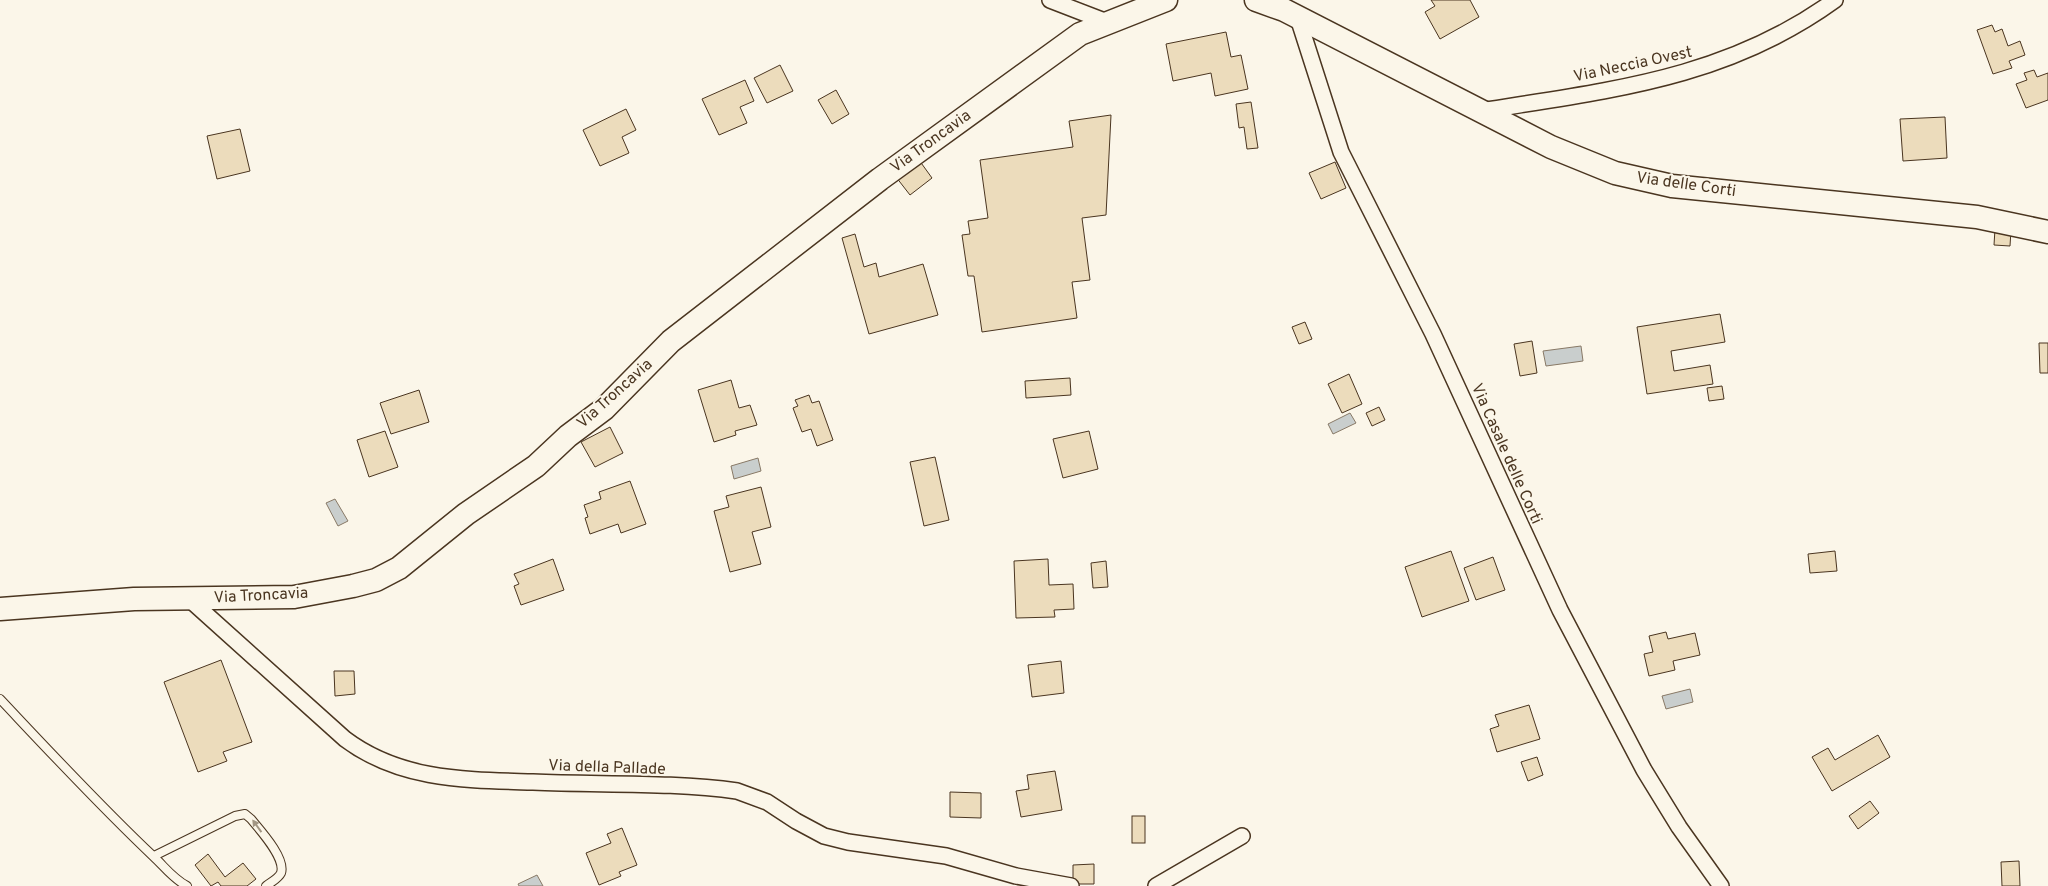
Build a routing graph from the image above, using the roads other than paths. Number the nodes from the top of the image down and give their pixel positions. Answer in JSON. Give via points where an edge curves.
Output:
{"nodes":[{"id":1,"x":1050,"y":0,"type":"edge"},
{"id":2,"x":1166,"y":0,"type":"edge"},
{"id":3,"x":1256,"y":0,"type":"edge"},
{"id":4,"x":1836,"y":0,"type":"edge"},
{"id":5,"x":1298,"y":18,"type":"junction"},
{"id":6,"x":1107,"y":22,"type":"junction"},
{"id":7,"x":1481,"y":111,"type":"junction"},
{"id":8,"x":2048,"y":232,"type":"edge"},
{"id":9,"x":188,"y":598,"type":"junction"},
{"id":10,"x":0,"y":609,"type":"edge"},
{"id":11,"x":0,"y":699,"type":"edge"},
{"id":12,"x":1242,"y":836,"type":"dead end"},
{"id":13,"x":154,"y":856,"type":"junction"},
{"id":14,"x":187,"y":886,"type":"edge"},
{"id":15,"x":266,"y":886,"type":"edge"},
{"id":16,"x":1071,"y":886,"type":"edge"},
{"id":17,"x":1156,"y":886,"type":"edge"},
{"id":18,"x":1721,"y":886,"type":"edge"}],
"edges":[{"from":1,"to":6,"type":"street"},
{"from":2,"to":6,"type":"street","name":"Via Troncavia"},
{"from":3,"to":5,"type":"street"},
{"from":4,"to":7,"type":"street","name":"Via Neccia Ovest","via":[[1774,38],[1703,68],[1625,88]]},
{"from":5,"to":7,"type":"street","name":"Via delle Corti"},
{"from":5,"to":18,"type":"street","name":"Via Casale delle Corti","via":[[1341,152],[1433,334],[1560,610],[1644,770]]},
{"from":6,"to":9,"type":"street","name":"Via Troncavia","via":[[1080,34],[946,130],[698,318],[604,409],[536,466],[466,514],[398,568],[376,580],[294,597]]},
{"from":7,"to":8,"type":"street","name":"Via delle Corti","via":[[1586,163],[1658,184],[1977,217]]},
{"from":9,"to":10,"type":"street","name":"Via Troncavia","via":[[84,601]]},
{"from":9,"to":16,"type":"street","name":"Via della Pallade","via":[[345,739],[394,767],[468,780],[737,791],[768,802],[796,822],[824,836],[946,856],[1016,876]]},
{"from":11,"to":13,"type":"lane","via":[[125,831]]},
{"from":12,"to":17,"type":"street"},
{"from":13,"to":14,"type":"lane","via":[[169,874]]},
{"from":15,"to":13,"type":"lane","one_way":true,"via":[[278,878],[282,862],[245,814]]}]}
